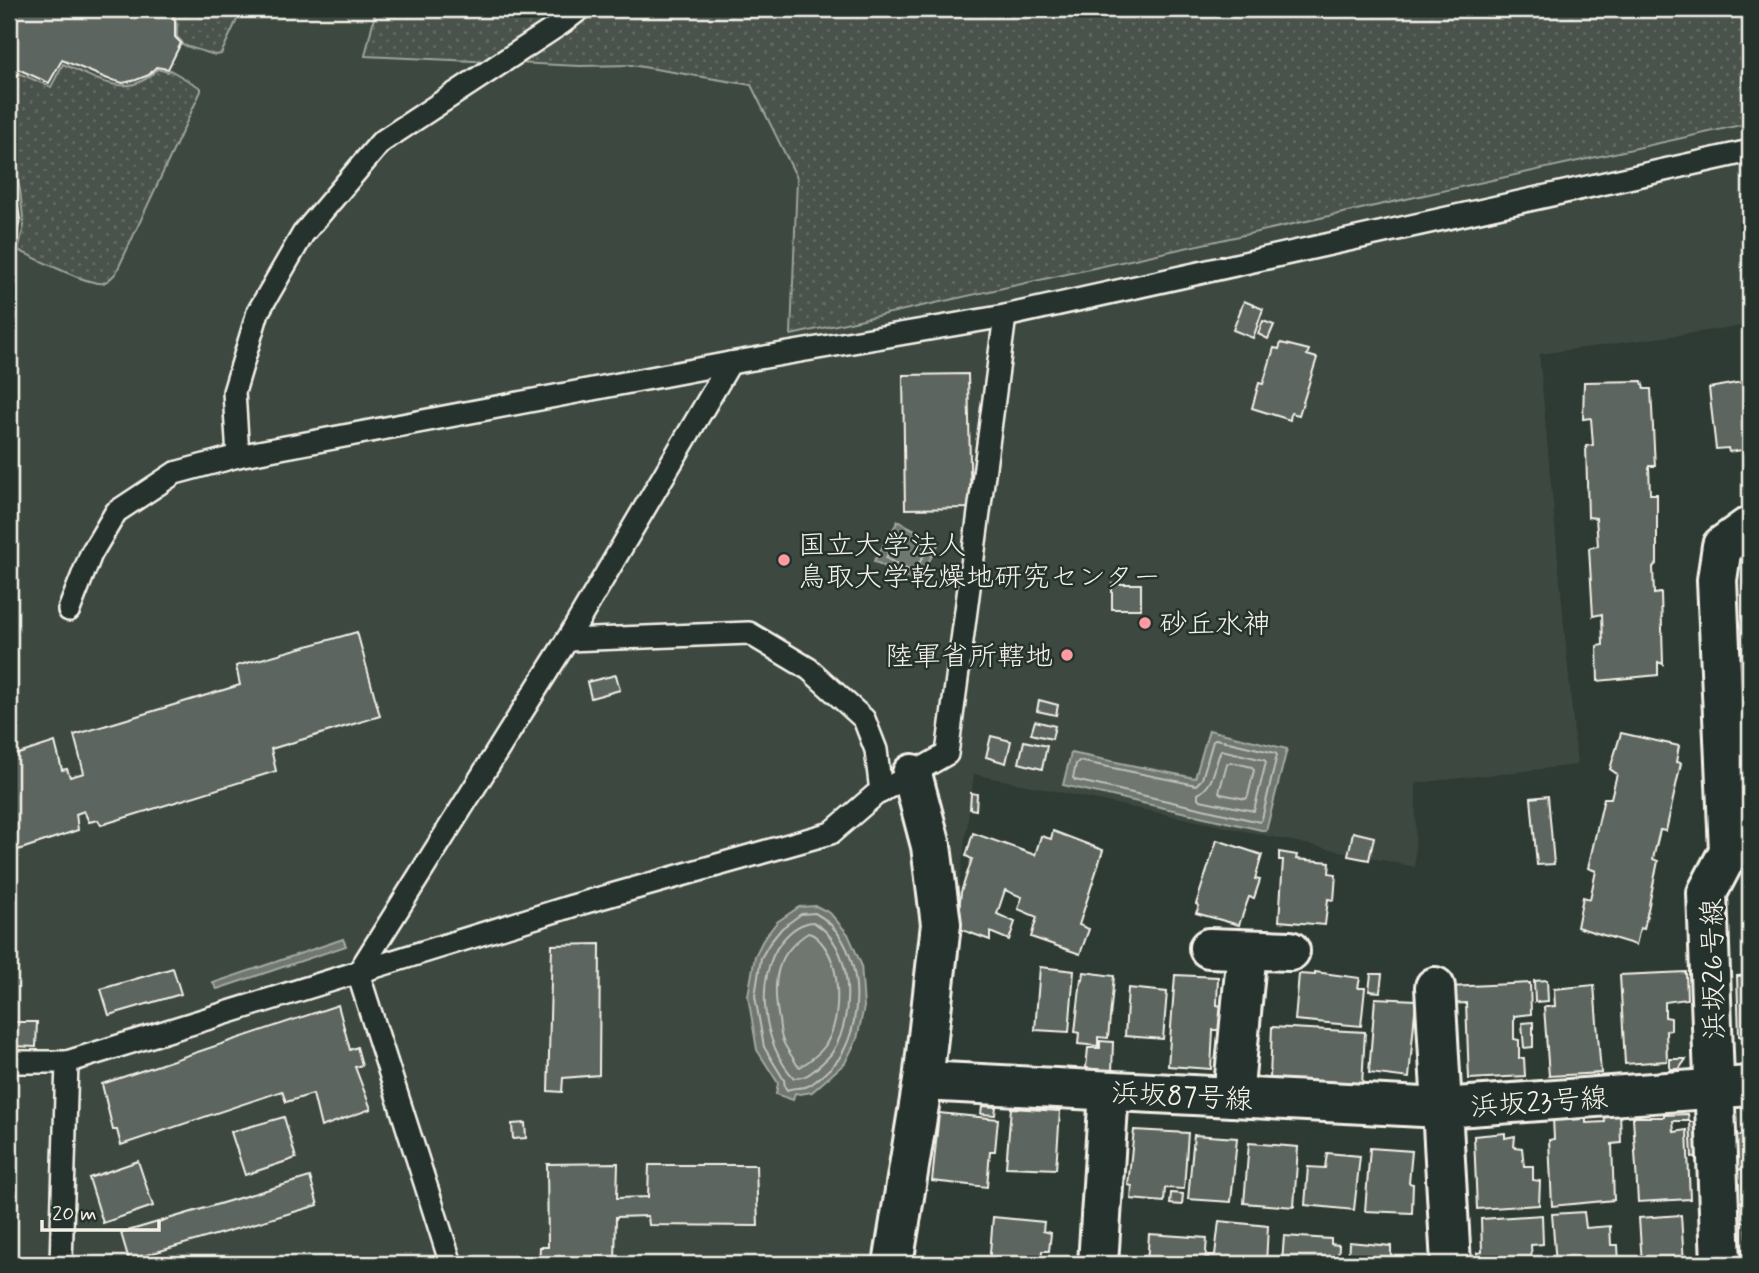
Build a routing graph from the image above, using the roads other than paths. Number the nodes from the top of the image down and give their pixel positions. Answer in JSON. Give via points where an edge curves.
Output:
{"nodes":[{"id":1,"x":580,"y":9,"type":"edge"},
{"id":2,"x":1750,"y":151,"type":"edge"},
{"id":3,"x":1006,"y":316,"type":"junction"},
{"id":4,"x":730,"y":363,"type":"junction"},
{"id":5,"x":238,"y":456,"type":"junction"},
{"id":6,"x":1750,"y":527,"type":"edge"},
{"id":7,"x":69,"y":610,"type":"dead end"},
{"id":8,"x":567,"y":640,"type":"junction"},
{"id":9,"x":897,"y":783,"type":"junction"},
{"id":10,"x":1209,"y":948,"type":"dead end"},
{"id":11,"x":1247,"y":950,"type":"junction"},
{"id":12,"x":1290,"y":951,"type":"dead end"},
{"id":13,"x":358,"y":973,"type":"junction"},
{"id":14,"x":1435,"y":987,"type":"dead end"},
{"id":15,"x":9,"y":1062,"type":"edge"},
{"id":16,"x":67,"y":1062,"type":"junction"},
{"id":17,"x":923,"y":1081,"type":"junction"},
{"id":18,"x":1732,"y":1087,"type":"edge"},
{"id":19,"x":1108,"y":1091,"type":"junction"},
{"id":20,"x":1233,"y":1097,"type":"junction"},
{"id":21,"x":1442,"y":1108,"type":"junction"},
{"id":22,"x":61,"y":1264,"type":"edge"},
{"id":23,"x":451,"y":1264,"type":"edge"},
{"id":24,"x":893,"y":1264,"type":"edge"},
{"id":25,"x":1098,"y":1264,"type":"edge"},
{"id":26,"x":1451,"y":1264,"type":"edge"},
{"id":27,"x":1721,"y":1264,"type":"edge"}],
"edges":[{"from":1,"to":5,"type":"lane","via":[[381,142],[303,234],[258,312],[234,392]]},
{"from":2,"to":3,"type":"lane"},
{"from":3,"to":4,"type":"lane"},
{"from":3,"to":9,"type":"lane","via":[[947,754]]},
{"from":4,"to":5,"type":"lane"},
{"from":4,"to":8,"type":"lane"},
{"from":5,"to":7,"type":"lane","via":[[175,472],[116,512],[91,554]]},
{"from":6,"to":18,"type":"street","name":"浜坂26号線","via":[[1722,546],[1717,580],[1729,851],[1707,893]]},
{"from":8,"to":9,"type":"lane","via":[[748,633],[808,669],[864,719],[876,750]]},
{"from":8,"to":13,"type":"lane"},
{"from":9,"to":13,"type":"lane","via":[[831,832]]},
{"from":9,"to":17,"type":"street","via":[[931,846],[941,923]]},
{"from":10,"to":11,"type":"street"},
{"from":11,"to":12,"type":"street"},
{"from":11,"to":20,"type":"street"},
{"from":13,"to":16,"type":"lane"},
{"from":13,"to":23,"type":"lane"},
{"from":14,"to":21,"type":"street"},
{"from":15,"to":16,"type":"lane"},
{"from":16,"to":22,"type":"lane"},
{"from":17,"to":19,"type":"street","name":"浜坂87号線"},
{"from":17,"to":24,"type":"street"},
{"from":18,"to":21,"type":"street","name":"浜坂23号線"},
{"from":18,"to":27,"type":"street","name":"浜坂26号線"},
{"from":19,"to":20,"type":"street","name":"浜坂87号線"},
{"from":19,"to":25,"type":"street"},
{"from":20,"to":21,"type":"street","name":"浜坂87号線"},
{"from":21,"to":26,"type":"street","name":"浜坂23号線"}]}
